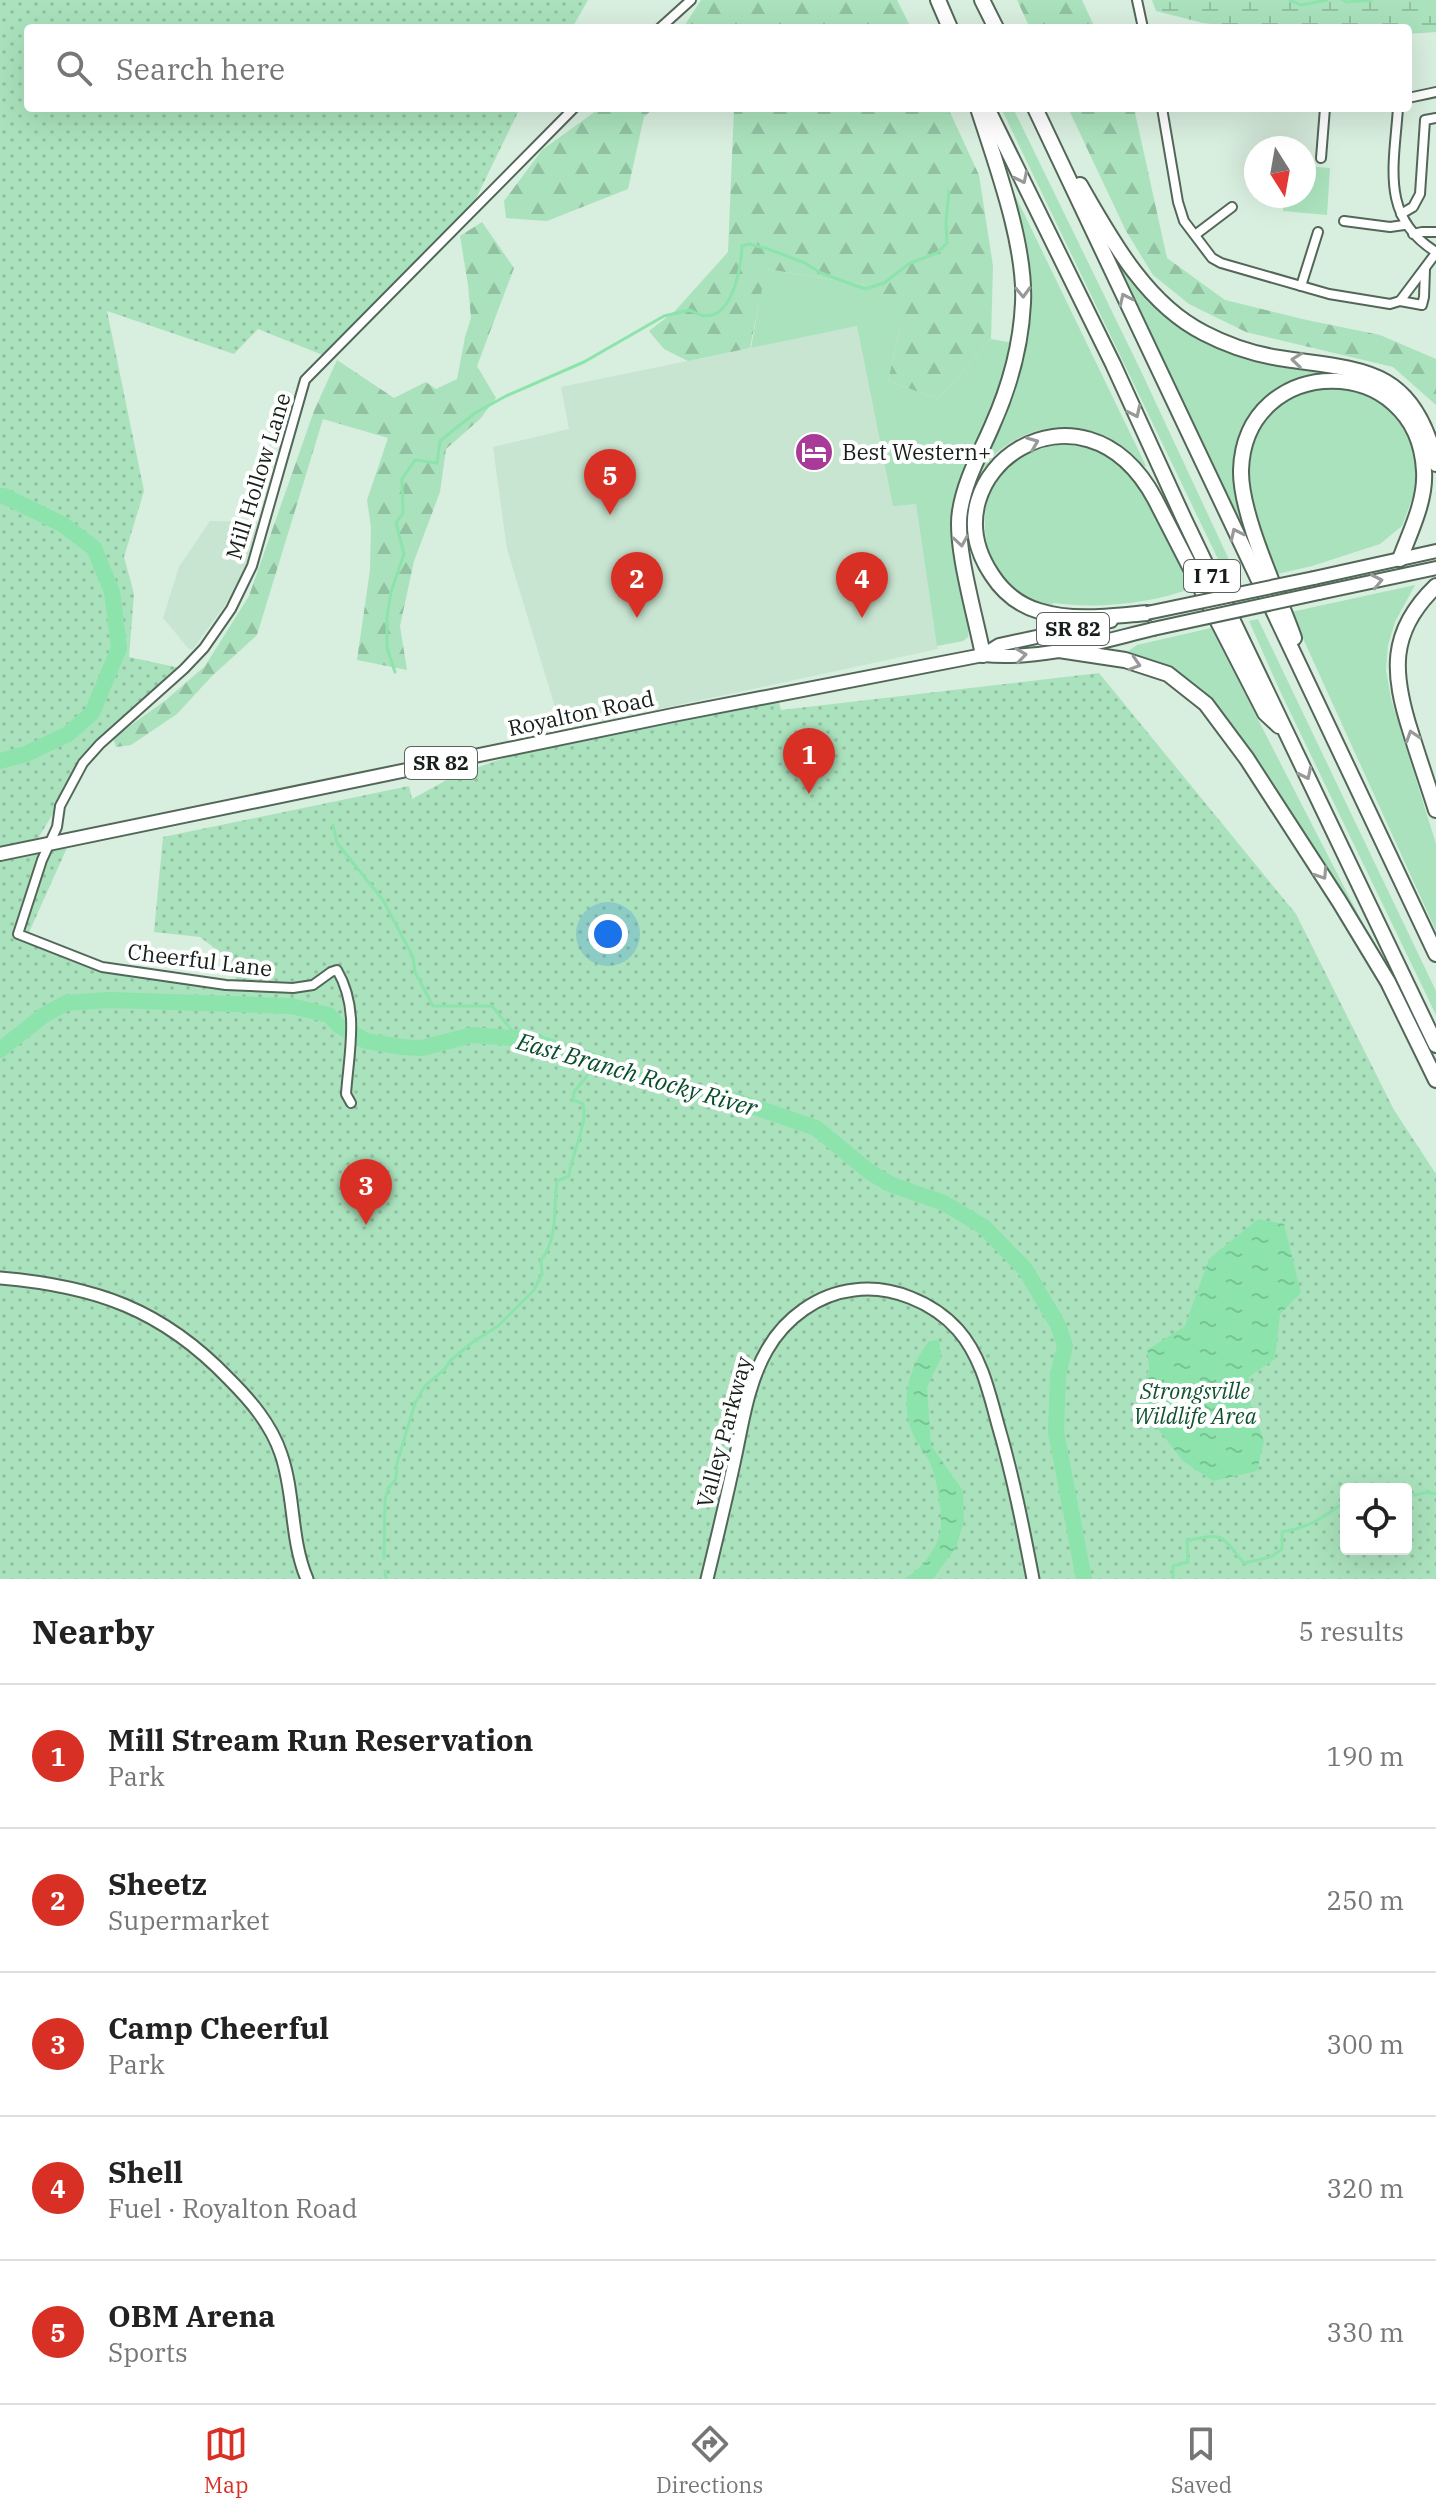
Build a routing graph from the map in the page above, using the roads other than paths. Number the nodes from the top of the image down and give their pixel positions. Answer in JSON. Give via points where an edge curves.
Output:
{"nodes":[{"id":1,"x":691,"y":0,"type":"edge"},
{"id":2,"x":938,"y":0,"type":"edge"},
{"id":3,"x":982,"y":0,"type":"edge"},
{"id":4,"x":1137,"y":0,"type":"edge"},
{"id":5,"x":664,"y":24,"type":"edge"},
{"id":6,"x":948,"y":24,"type":"edge"},
{"id":7,"x":994,"y":24,"type":"edge"},
{"id":8,"x":1142,"y":24,"type":"edge"},
{"id":9,"x":1436,"y":92,"type":"edge"},
{"id":10,"x":1412,"y":97,"type":"edge"},
{"id":11,"x":570,"y":112,"type":"edge"},
{"id":12,"x":979,"y":112,"type":"edge"},
{"id":13,"x":989,"y":112,"type":"edge"},
{"id":14,"x":1037,"y":112,"type":"edge"},
{"id":15,"x":1037,"y":112,"type":"edge"},
{"id":16,"x":1163,"y":112,"type":"edge"},
{"id":17,"x":1325,"y":112,"type":"edge"},
{"id":18,"x":1398,"y":112,"type":"edge"},
{"id":19,"x":1436,"y":118,"type":"edge"},
{"id":20,"x":1321,"y":158,"type":"dead end"},
{"id":21,"x":1232,"y":207,"type":"dead end"},
{"id":22,"x":1401,"y":214,"type":"junction"},
{"id":23,"x":1344,"y":221,"type":"dead end"},
{"id":24,"x":1404,"y":225,"type":"junction"},
{"id":25,"x":1318,"y":232,"type":"dead end"},
{"id":26,"x":1436,"y":232,"type":"edge"},
{"id":27,"x":1413,"y":234,"type":"junction"},
{"id":28,"x":1195,"y":235,"type":"junction"},
{"id":29,"x":1436,"y":252,"type":"edge"},
{"id":30,"x":1425,"y":268,"type":"junction"},
{"id":31,"x":1301,"y":286,"type":"junction"},
{"id":32,"x":1400,"y":301,"type":"junction"},
{"id":33,"x":1436,"y":464,"type":"edge"},
{"id":34,"x":1436,"y":551,"type":"edge"},
{"id":35,"x":1400,"y":559,"type":"junction"},
{"id":36,"x":1436,"y":568,"type":"edge"},
{"id":37,"x":1436,"y":586,"type":"edge"},
{"id":38,"x":1147,"y":613,"type":"junction"},
{"id":39,"x":1059,"y":650,"type":"junction"},
{"id":40,"x":983,"y":655,"type":"junction"},
{"id":41,"x":1330,"y":731,"type":"junction"},
{"id":42,"x":1287,"y":734,"type":"junction"},
{"id":43,"x":1436,"y":810,"type":"edge"},
{"id":44,"x":49,"y":844,"type":"junction"},
{"id":45,"x":0,"y":854,"type":"edge"},
{"id":46,"x":1436,"y":954,"type":"edge"},
{"id":47,"x":1436,"y":1045,"type":"edge"},
{"id":48,"x":1436,"y":1080,"type":"edge"},
{"id":49,"x":351,"y":1103,"type":"dead end"},
{"id":50,"x":0,"y":1278,"type":"edge"},
{"id":51,"x":307,"y":1579,"type":"edge"},
{"id":52,"x":707,"y":1579,"type":"edge"},
{"id":53,"x":1033,"y":1579,"type":"edge"}],
"edges":[{"from":1,"to":5,"type":"street"},
{"from":2,"to":6,"type":"highway"},
{"from":3,"to":7,"type":"highway"},
{"from":4,"to":8,"type":"street"},
{"from":9,"to":10,"type":"street"},
{"from":11,"to":44,"type":"street","name":"Mill Hollow Lane","via":[[305,380],[252,566],[235,601],[204,648],[83,763],[60,806]]},
{"from":12,"to":40,"type":"highway","one_way":true,"via":[[1013,228],[1023,300],[1016,362],[970,472],[959,513]]},
{"from":13,"to":42,"type":"highway","number":"I 71","one_way":true},
{"from":33,"to":14,"type":"highway","one_way":true,"via":[[1422,421],[1386,382],[1243,349],[1203,333],[1168,306],[1116,247]]},
{"from":41,"to":15,"type":"highway","number":"I 71","one_way":true},
{"from":16,"to":28,"type":"street","via":[[1178,202]]},
{"from":17,"to":20,"type":"street"},
{"from":18,"to":22,"type":"street","via":[[1394,187]]},
{"from":19,"to":22,"type":"street","via":[[1425,120],[1420,194]]},
{"from":21,"to":28,"type":"street"},
{"from":22,"to":24,"type":"street"},
{"from":23,"to":24,"type":"street"},
{"from":24,"to":27,"type":"street"},
{"from":25,"to":31,"type":"street"},
{"from":26,"to":27,"type":"street"},
{"from":27,"to":29,"type":"street"},
{"from":28,"to":31,"type":"street","via":[[1216,260]]},
{"from":29,"to":30,"type":"street"},
{"from":30,"to":32,"type":"street"},
{"from":30,"to":32,"type":"street","via":[[1422,305]]},
{"from":31,"to":32,"type":"street","via":[[1386,304]]},
{"from":34,"to":35,"type":"main road","name":"Royalton Road","number":"SR 82"},
{"from":35,"to":38,"type":"main road","name":"Royalton Road","number":"SR 82","bridge":true},
{"from":35,"to":41,"type":"highway","via":[[1423,492],[1418,438],[1409,420],[1365,385],[1340,379],[1304,384],[1271,403],[1250,431],[1242,484],[1255,533]]},
{"from":39,"to":36,"type":"main road","name":"Royalton Road","number":"SR 82","one_way":true,"bridge":true},
{"from":43,"to":37,"type":"highway","one_way":true,"via":[[1397,675],[1403,631]]},
{"from":38,"to":40,"type":"main road","name":"Royalton Road","number":"SR 82","via":[[999,645]]},
{"from":38,"to":42,"type":"highway","one_way":true,"via":[[1064,616],[1039,611],[1007,594],[982,558],[976,526],[983,490],[1000,463],[1032,442],[1072,435],[1106,445],[1136,469],[1265,713]]},
{"from":40,"to":39,"type":"main road","name":"Royalton Road","number":"SR 82","one_way":true},
{"from":39,"to":48,"type":"highway","one_way":true,"via":[[1125,660],[1168,674],[1206,704],[1339,901],[1388,982]]},
{"from":40,"to":44,"type":"main road","name":"Royalton Road","number":"SR 82"},
{"from":41,"to":46,"type":"highway","number":"I 71"},
{"from":42,"to":47,"type":"highway","number":"I 71","one_way":true},
{"from":44,"to":45,"type":"main road","name":"Royalton Road","number":"SR 82"},
{"from":44,"to":49,"type":"street","name":"Cheerful Lane","via":[[18,934],[102,967],[226,985],[293,988],[313,985],[337,970],[351,1006],[346,1094]]},
{"from":50,"to":51,"type":"street","via":[[69,1287],[115,1300],[168,1327],[215,1364],[251,1401],[281,1454]]},
{"from":52,"to":53,"type":"street","name":"Valley Parkway","via":[[766,1351],[811,1305],[865,1288],[918,1301],[948,1319],[971,1349],[990,1394],[1016,1487]]}]}
